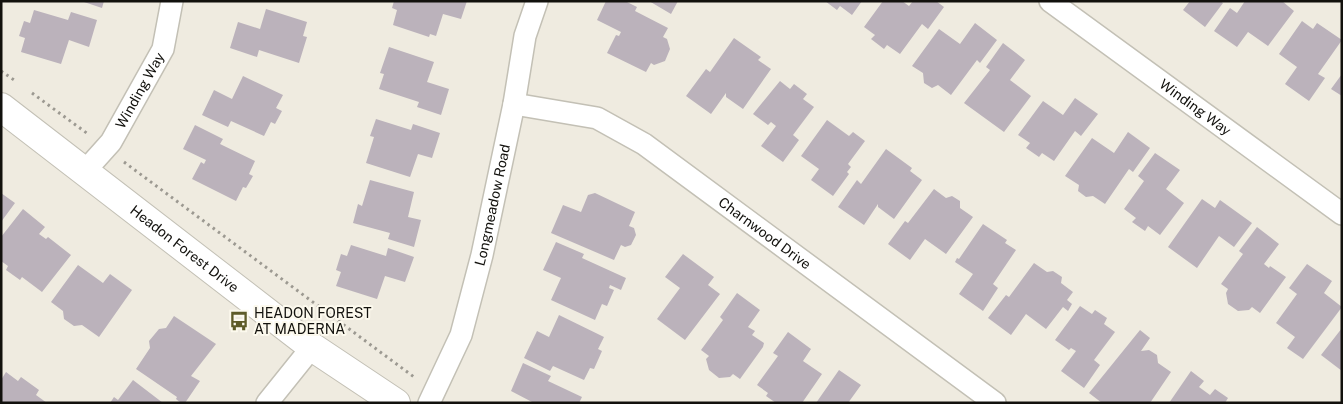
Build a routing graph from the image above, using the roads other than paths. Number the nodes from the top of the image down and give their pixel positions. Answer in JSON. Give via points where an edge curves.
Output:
{"nodes":[{"id":1,"x":172,"y":1,"type":"edge"},
{"id":2,"x":537,"y":1,"type":"edge"},
{"id":3,"x":1050,"y":1,"type":"edge"},
{"id":4,"x":514,"y":104,"type":"junction"},
{"id":5,"x":1,"y":107,"type":"edge"},
{"id":6,"x":86,"y":171,"type":"junction"},
{"id":7,"x":1342,"y":214,"type":"edge"},
{"id":8,"x":312,"y":347,"type":"junction"},
{"id":9,"x":431,"y":397,"type":"edge"},
{"id":10,"x":267,"y":403,"type":"edge"},
{"id":11,"x":396,"y":403,"type":"edge"},
{"id":12,"x":995,"y":403,"type":"edge"}],
"edges":[{"from":1,"to":6,"type":"street","name":"Winding Way","via":[[163,49],[111,142]]},
{"from":2,"to":4,"type":"street","name":"Longmeadow Road","via":[[525,36]]},
{"from":3,"to":7,"type":"street","name":"Winding Way"},
{"from":4,"to":9,"type":"street","name":"Longmeadow Road","via":[[482,255],[461,335]]},
{"from":4,"to":12,"type":"street","name":"Charnwood Drive","via":[[597,118],[644,144]]},
{"from":5,"to":6,"type":"street","name":"Headon Forest Drive"},
{"from":6,"to":8,"type":"street","name":"Headon Forest Drive"},
{"from":8,"to":10,"type":"street"},
{"from":8,"to":11,"type":"street","name":"Headon Forest Drive"}]}
